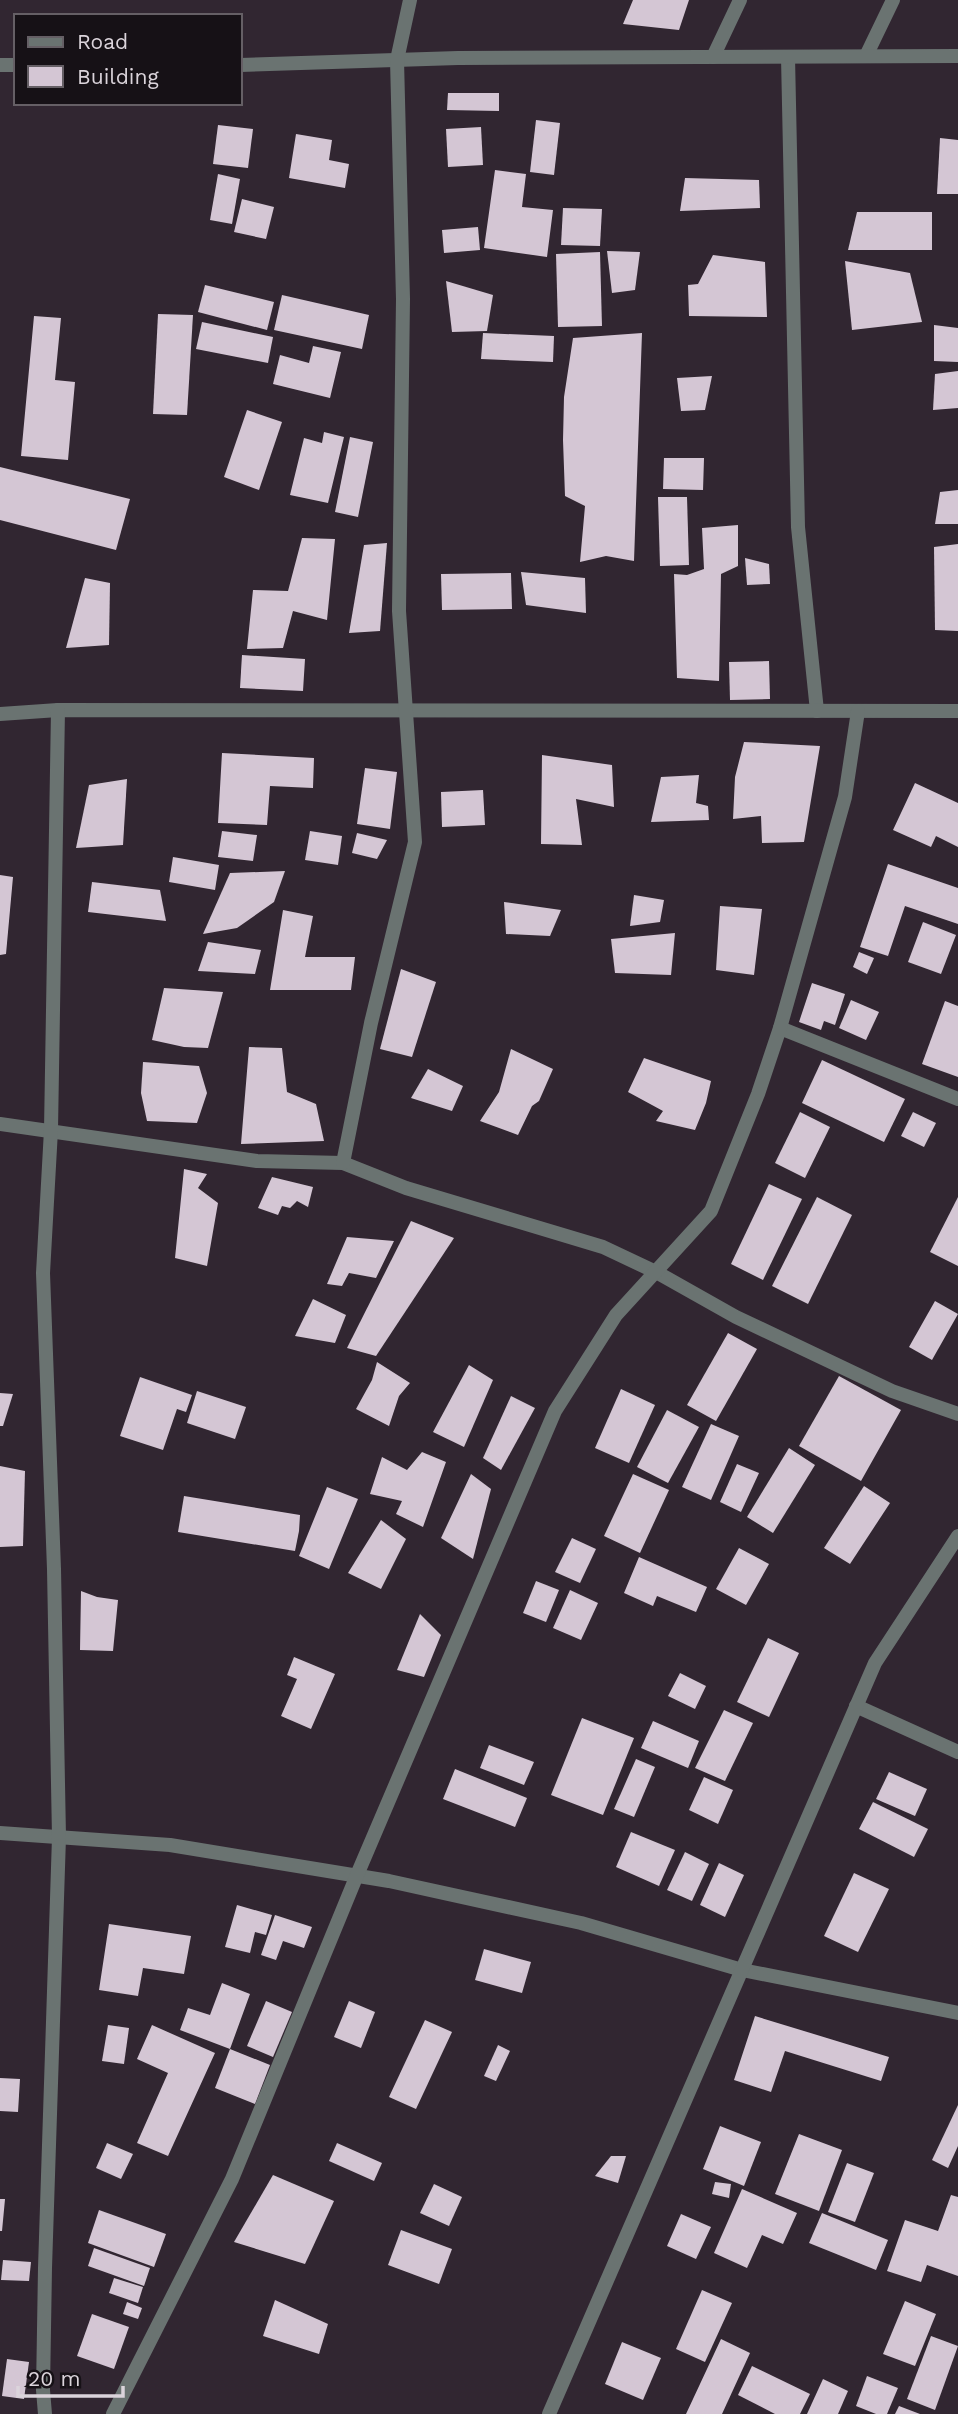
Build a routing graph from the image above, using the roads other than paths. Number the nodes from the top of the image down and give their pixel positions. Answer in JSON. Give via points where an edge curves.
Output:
{"nodes":[{"id":1,"x":410,"y":0,"type":"edge"},
{"id":2,"x":740,"y":0,"type":"edge"},
{"id":3,"x":893,"y":0,"type":"edge"},
{"id":4,"x":958,"y":56,"type":"edge"},
{"id":5,"x":713,"y":57,"type":"junction"},
{"id":6,"x":788,"y":57,"type":"junction"},
{"id":7,"x":866,"y":57,"type":"junction"},
{"id":8,"x":397,"y":60,"type":"junction"},
{"id":9,"x":242,"y":65,"type":"edge"},
{"id":10,"x":404,"y":709,"type":"junction"},
{"id":11,"x":58,"y":710,"type":"junction"},
{"id":12,"x":817,"y":711,"type":"junction"},
{"id":13,"x":858,"y":711,"type":"junction"},
{"id":14,"x":958,"y":711,"type":"edge"},
{"id":15,"x":0,"y":714,"type":"edge"},
{"id":16,"x":780,"y":1028,"type":"junction"},
{"id":17,"x":958,"y":1099,"type":"edge"},
{"id":18,"x":0,"y":1124,"type":"edge"},
{"id":19,"x":51,"y":1130,"type":"junction"},
{"id":20,"x":343,"y":1163,"type":"junction"},
{"id":21,"x":656,"y":1272,"type":"junction"},
{"id":22,"x":958,"y":1414,"type":"edge"},
{"id":23,"x":958,"y":1536,"type":"edge"},
{"id":24,"x":856,"y":1706,"type":"junction"},
{"id":25,"x":958,"y":1752,"type":"edge"},
{"id":26,"x":0,"y":1833,"type":"edge"},
{"id":27,"x":59,"y":1837,"type":"junction"},
{"id":28,"x":357,"y":1875,"type":"junction"},
{"id":29,"x":742,"y":1970,"type":"junction"},
{"id":30,"x":958,"y":2013,"type":"edge"},
{"id":31,"x":45,"y":2414,"type":"edge"},
{"id":32,"x":113,"y":2414,"type":"edge"},
{"id":33,"x":549,"y":2414,"type":"edge"}],
"edges":[{"from":1,"to":8,"type":"street"},
{"from":2,"to":5,"type":"street"},
{"from":3,"to":7,"type":"street"},
{"from":4,"to":7,"type":"street"},
{"from":5,"to":6,"type":"street"},
{"from":5,"to":8,"type":"street"},
{"from":6,"to":7,"type":"street"},
{"from":6,"to":12,"type":"street","via":[[798,527]]},
{"from":8,"to":9,"type":"street"},
{"from":8,"to":10,"type":"street","via":[[403,299],[399,611]]},
{"from":10,"to":11,"type":"street"},
{"from":10,"to":12,"type":"street"},
{"from":10,"to":20,"type":"street","via":[[415,842]]},
{"from":11,"to":15,"type":"street"},
{"from":11,"to":19,"type":"street"},
{"from":12,"to":13,"type":"street"},
{"from":13,"to":14,"type":"street"},
{"from":13,"to":16,"type":"street","via":[[845,797]]},
{"from":16,"to":17,"type":"street"},
{"from":16,"to":21,"type":"street","via":[[711,1211]]},
{"from":18,"to":19,"type":"street"},
{"from":19,"to":20,"type":"street","via":[[257,1161]]},
{"from":19,"to":27,"type":"street","via":[[43,1273]]},
{"from":20,"to":21,"type":"street","via":[[406,1188],[603,1247]]},
{"from":21,"to":22,"type":"street","via":[[736,1317],[880,1385]]},
{"from":21,"to":28,"type":"street","via":[[616,1315],[555,1411]]},
{"from":23,"to":24,"type":"street","via":[[875,1664]]},
{"from":24,"to":25,"type":"street"},
{"from":24,"to":29,"type":"street"},
{"from":26,"to":27,"type":"street"},
{"from":27,"to":28,"type":"street","via":[[170,1845]]},
{"from":27,"to":31,"type":"street","via":[[45,2268]]},
{"from":28,"to":29,"type":"street","via":[[581,1923]]},
{"from":28,"to":32,"type":"street","via":[[233,2179]]},
{"from":29,"to":30,"type":"street"},
{"from":29,"to":33,"type":"street"}]}
